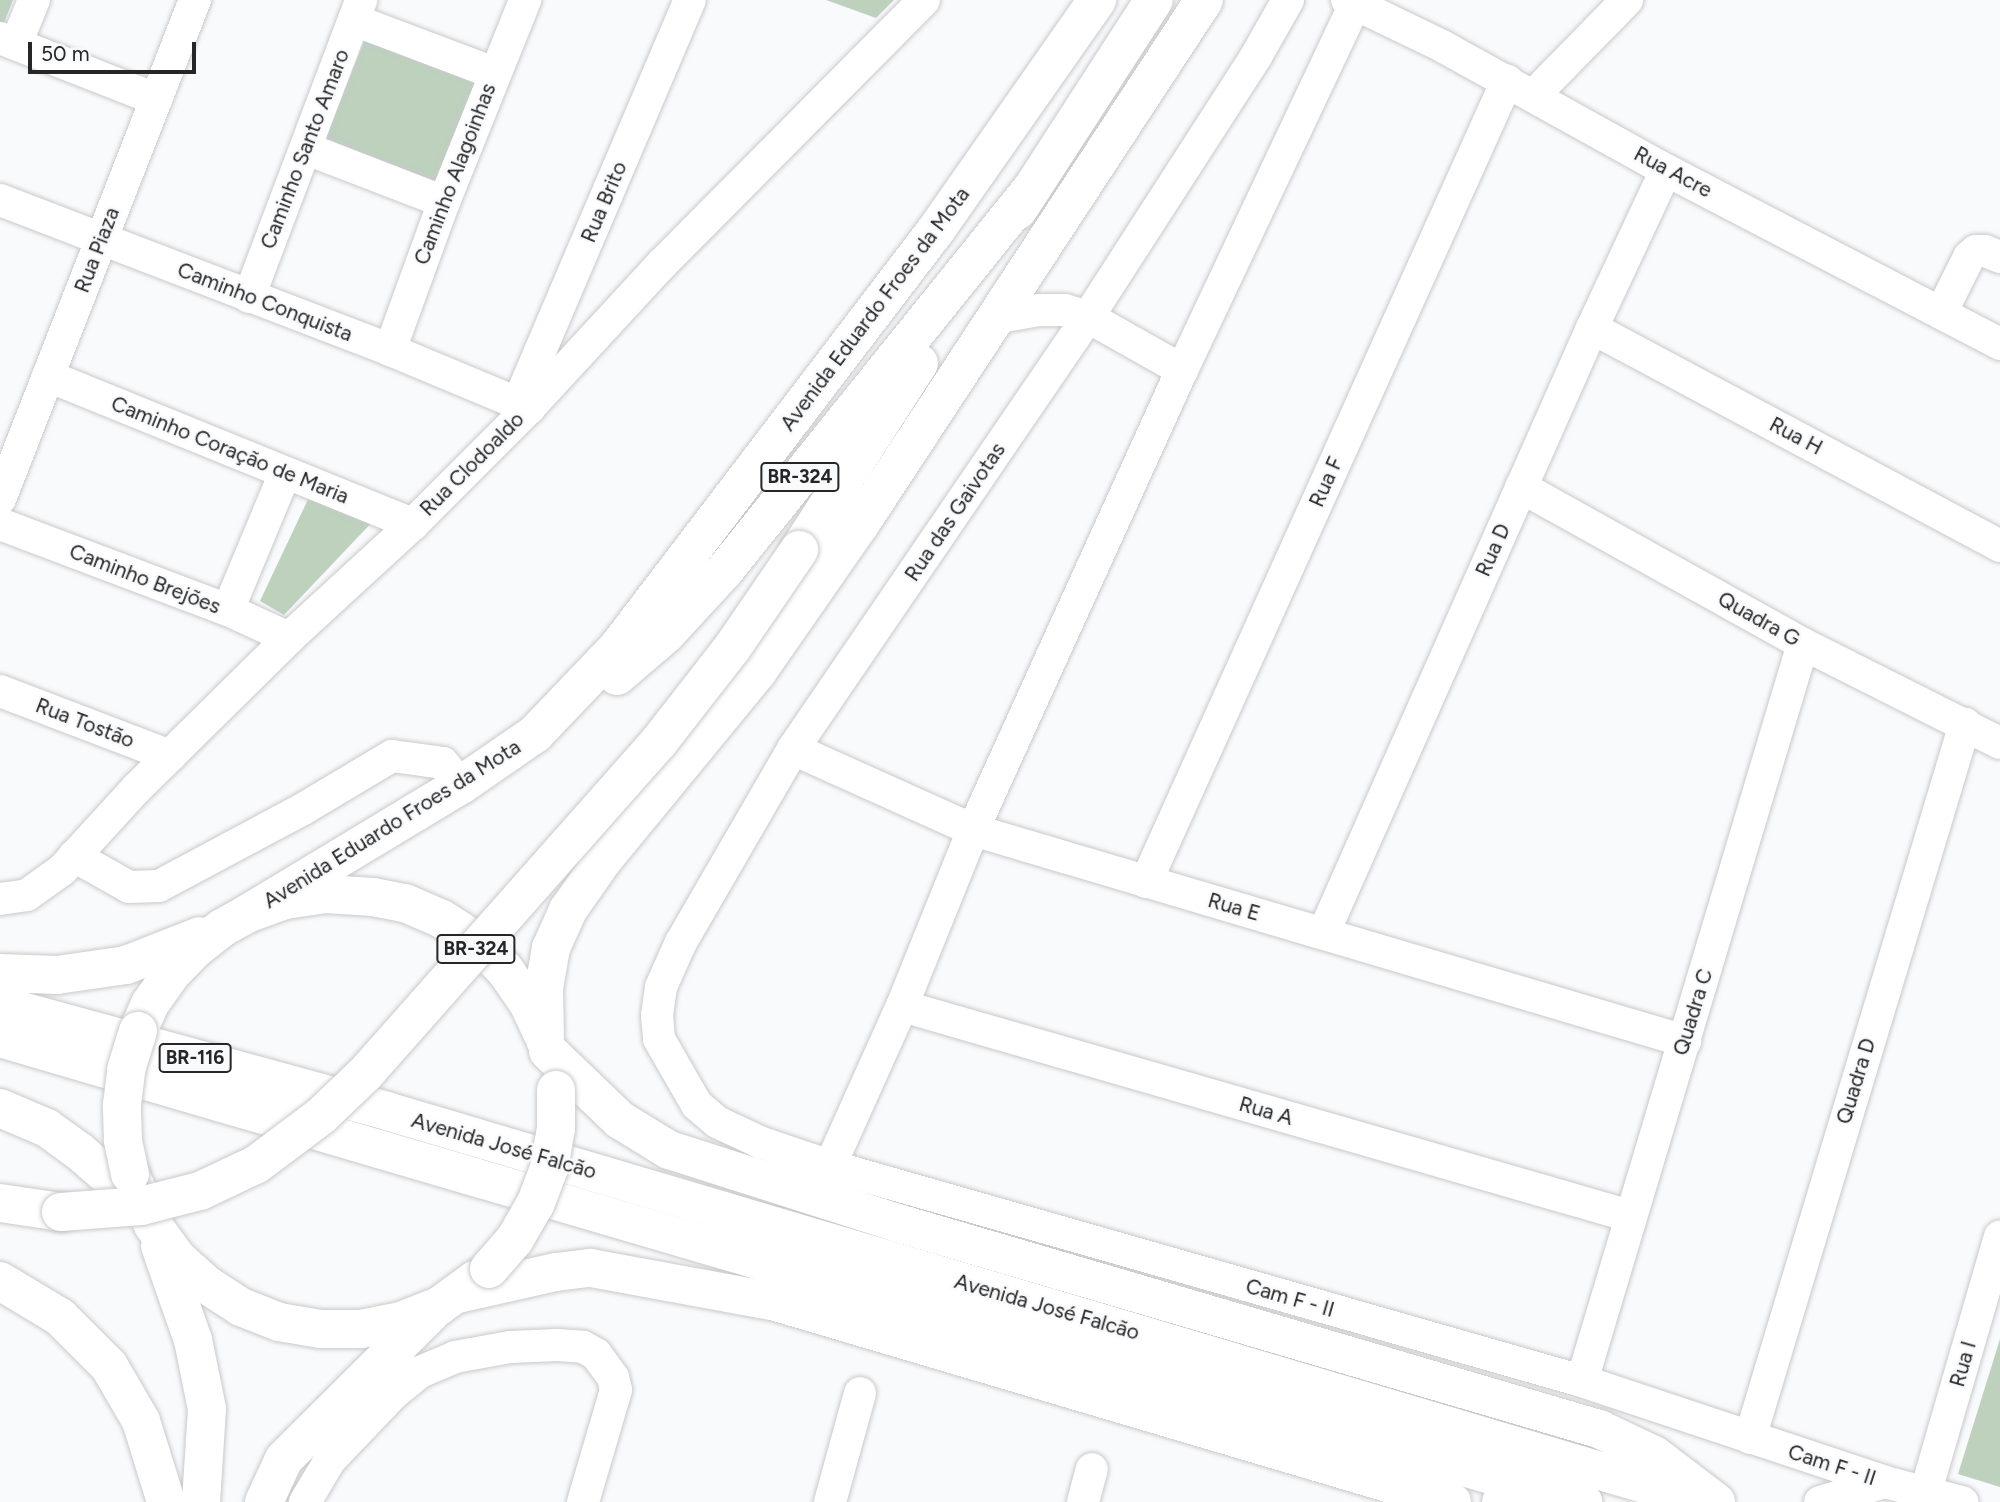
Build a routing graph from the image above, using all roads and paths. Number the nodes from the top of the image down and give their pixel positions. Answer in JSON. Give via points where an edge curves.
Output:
{"nodes":[{"id":1,"x":34,"y":0,"type":"edge"},
{"id":2,"x":195,"y":0,"type":"edge"},
{"id":3,"x":525,"y":0,"type":"edge"},
{"id":4,"x":690,"y":0,"type":"edge"},
{"id":5,"x":924,"y":0,"type":"edge"},
{"id":6,"x":1154,"y":0,"type":"edge"},
{"id":7,"x":1204,"y":0,"type":"edge"},
{"id":8,"x":1288,"y":0,"type":"edge"},
{"id":9,"x":1627,"y":0,"type":"edge"},
{"id":10,"x":1351,"y":2,"type":"edge"},
{"id":11,"x":1085,"y":6,"type":"edge"},
{"id":12,"x":357,"y":10,"type":"edge"},
{"id":13,"x":8,"y":41,"type":"edge"},
{"id":14,"x":494,"y":73,"type":"junction"},
{"id":15,"x":1521,"y":88,"type":"junction"},
{"id":16,"x":156,"y":99,"type":"junction"},
{"id":17,"x":307,"y":149,"type":"junction"},
{"id":18,"x":1667,"y":170,"type":"junction"},
{"id":19,"x":1032,"y":188,"type":"junction"},
{"id":20,"x":0,"y":200,"type":"edge"},
{"id":21,"x":444,"y":202,"type":"junction"},
{"id":22,"x":102,"y":239,"type":"junction"},
{"id":23,"x":2000,"y":257,"type":"edge"},
{"id":24,"x":249,"y":297,"type":"junction"},
{"id":25,"x":1941,"y":313,"type":"junction"},
{"id":26,"x":1088,"y":317,"type":"junction"},
{"id":27,"x":994,"y":318,"type":"junction"},
{"id":28,"x":1592,"y":328,"type":"junction"},
{"id":29,"x":2000,"y":344,"type":"edge"},
{"id":30,"x":390,"y":350,"type":"junction"},
{"id":31,"x":1182,"y":370,"type":"junction"},
{"id":32,"x":48,"y":376,"type":"junction"},
{"id":33,"x":524,"y":405,"type":"junction"},
{"id":34,"x":285,"y":473,"type":"junction"},
{"id":35,"x":1521,"y":487,"type":"junction"},
{"id":36,"x":0,"y":499,"type":"edge"},
{"id":37,"x":0,"y":524,"type":"edge"},
{"id":38,"x":413,"y":524,"type":"junction"},
{"id":39,"x":2000,"y":546,"type":"edge"},
{"id":40,"x":228,"y":610,"type":"junction"},
{"id":41,"x":289,"y":638,"type":"junction"},
{"id":42,"x":1803,"y":643,"type":"junction"},
{"id":43,"x":0,"y":691,"type":"edge"},
{"id":44,"x":1965,"y":724,"type":"junction"},
{"id":45,"x":535,"y":734,"type":"junction"},
{"id":46,"x":2000,"y":743,"type":"edge"},
{"id":47,"x":793,"y":749,"type":"junction"},
{"id":48,"x":170,"y":756,"type":"junction"},
{"id":49,"x":461,"y":785,"type":"junction"},
{"id":50,"x":973,"y":830,"type":"junction"},
{"id":51,"x":74,"y":856,"type":"junction"},
{"id":52,"x":1146,"y":882,"type":"junction"},
{"id":53,"x":0,"y":899,"type":"edge"},
{"id":54,"x":234,"y":921,"type":"junction"},
{"id":55,"x":1324,"y":932,"type":"junction"},
{"id":56,"x":0,"y":973,"type":"edge"},
{"id":57,"x":0,"y":1004,"type":"edge"},
{"id":58,"x":902,"y":1006,"type":"junction"},
{"id":59,"x":0,"y":1038,"type":"edge"},
{"id":60,"x":659,"y":1039,"type":"joint"},
{"id":61,"x":1685,"y":1041,"type":"junction"},
{"id":62,"x":547,"y":1045,"type":"junction"},
{"id":63,"x":0,"y":1108,"type":"edge"},
{"id":64,"x":830,"y":1166,"type":"junction"},
{"id":65,"x":142,"y":1202,"type":"junction"},
{"id":66,"x":0,"y":1203,"type":"edge"},
{"id":67,"x":1630,"y":1216,"type":"junction"},
{"id":68,"x":2000,"y":1237,"type":"edge"},
{"id":69,"x":0,"y":1281,"type":"edge"},
{"id":70,"x":448,"y":1300,"type":"junction"},
{"id":71,"x":1991,"y":1305,"type":"edge"},
{"id":72,"x":1582,"y":1381,"type":"junction"},
{"id":73,"x":860,"y":1393,"type":"dead end"},
{"id":74,"x":1750,"y":1438,"type":"junction"},
{"id":75,"x":1092,"y":1469,"type":"dead end"},
{"id":76,"x":1885,"y":1482,"type":"junction"},
{"id":77,"x":1543,"y":1491,"type":"junction"},
{"id":78,"x":1932,"y":1497,"type":"edge"},
{"id":79,"x":166,"y":1502,"type":"edge"},
{"id":80,"x":201,"y":1502,"type":"edge"},
{"id":81,"x":264,"y":1502,"type":"edge"},
{"id":82,"x":305,"y":1502,"type":"edge"},
{"id":83,"x":583,"y":1502,"type":"edge"},
{"id":84,"x":830,"y":1502,"type":"edge"},
{"id":85,"x":1083,"y":1502,"type":"edge"},
{"id":86,"x":1452,"y":1502,"type":"edge"},
{"id":87,"x":1501,"y":1502,"type":"edge"},
{"id":88,"x":1583,"y":1502,"type":"edge"},
{"id":89,"x":1705,"y":1502,"type":"edge"},
{"id":90,"x":1716,"y":1502,"type":"edge"},
{"id":91,"x":1820,"y":1502,"type":"edge"},
{"id":92,"x":1962,"y":1502,"type":"edge"}],
"edges":[{"from":1,"to":13,"type":"street"},
{"from":2,"to":16,"type":"street","name":"Rua Piaza"},
{"from":3,"to":14,"type":"street","name":"Caminho Alagoinhas"},
{"from":4,"to":33,"type":"street","name":"Rua Brito"},
{"from":5,"to":33,"type":"street","name":"Rua Clodoaldo"},
{"from":6,"to":19,"type":"main road","number":"BR-324"},
{"from":7,"to":27,"type":"main road","name":"Avenida Eduardo Froes da Mota","number":"BR-324"},
{"from":8,"to":26,"type":"street","name":"Rua das Gaivotas"},
{"from":9,"to":15,"type":"street"},
{"from":10,"to":15,"type":"street","name":"Rua Acre"},
{"from":10,"to":31,"type":"street"},
{"from":11,"to":45,"type":"main road","name":"Avenida Eduardo Froes da Mota","via":[[936,230],[702,540],[618,648]]},
{"from":12,"to":14,"type":"street"},
{"from":12,"to":17,"type":"street","name":"Caminho Santo Amaro"},
{"from":13,"to":16,"type":"street"},
{"from":14,"to":21,"type":"street","name":"Caminho Alagoinhas"},
{"from":15,"to":18,"type":"street","name":"Rua Acre"},
{"from":15,"to":52,"type":"street","name":"Rua F"},
{"from":16,"to":22,"type":"street","name":"Rua Piaza"},
{"from":17,"to":21,"type":"street"},
{"from":17,"to":24,"type":"street","name":"Caminho Santo Amaro"},
{"from":18,"to":25,"type":"street","name":"Rua Acre"},
{"from":18,"to":28,"type":"street","name":"Rua D"},
{"from":19,"to":45,"type":"main road","number":"BR-324","via":[[725,570],[666,634]]},
{"from":19,"to":66,"type":"main road","number":"BR-324","bridge":true,"via":[[732,648],[658,743],[365,1074],[321,1116],[257,1164],[200,1191],[141,1206],[80,1213]]},
{"from":20,"to":22,"type":"street","name":"Caminho Conquista"},
{"from":21,"to":30,"type":"street","name":"Caminho Alagoinhas"},
{"from":22,"to":24,"type":"street","name":"Caminho Conquista"},
{"from":22,"to":32,"type":"street","name":"Rua Piaza"},
{"from":23,"to":25,"type":"street","via":[[1976,251],[1969,257]]},
{"from":24,"to":30,"type":"street","name":"Caminho Conquista"},
{"from":25,"to":29,"type":"street","name":"Rua Acre"},
{"from":26,"to":27,"type":"street","via":[[1053,309]]},
{"from":26,"to":31,"type":"street"},
{"from":26,"to":47,"type":"street","name":"Rua das Gaivotas"},
{"from":27,"to":62,"type":"main road","name":"Avenida Eduardo Froes da Mota","number":"BR-324","via":[[758,671],[603,860],[568,910],[551,948],[544,988]]},
{"from":28,"to":35,"type":"street","name":"Rua D"},
{"from":28,"to":39,"type":"street","name":"Rua H"},
{"from":30,"to":33,"type":"street","name":"Caminho Conquista"},
{"from":31,"to":50,"type":"street"},
{"from":32,"to":34,"type":"street","name":"Caminho Coração de Maria"},
{"from":32,"to":36,"type":"street","name":"Rua Piaza"},
{"from":33,"to":38,"type":"street","name":"Rua Clodoaldo"},
{"from":34,"to":38,"type":"street","name":"Caminho Coração de Maria"},
{"from":34,"to":40,"type":"street"},
{"from":35,"to":42,"type":"street","name":"Quadra G"},
{"from":35,"to":55,"type":"street","name":"Rua D"},
{"from":37,"to":40,"type":"street","name":"Caminho Brejões"},
{"from":38,"to":41,"type":"street","name":"Rua Clodoaldo"},
{"from":40,"to":41,"type":"street","name":"Caminho Brejões"},
{"from":41,"to":48,"type":"street","name":"Rua Clodoaldo"},
{"from":42,"to":44,"type":"street","name":"Quadra G"},
{"from":42,"to":61,"type":"street","name":"Quadra C"},
{"from":43,"to":48,"type":"street","name":"Rua Tostão"},
{"from":44,"to":46,"type":"street","name":"Quadra G"},
{"from":44,"to":74,"type":"street","name":"Quadra D"},
{"from":45,"to":49,"type":"main road","name":"Avenida Eduardo Froes da Mota","number":"BR-324"},
{"from":47,"to":50,"type":"street","name":"Rua E"},
{"from":47,"to":60,"type":"street","name":"Rua das Gaivotas","via":[[681,942],[661,987]]},
{"from":48,"to":51,"type":"street","name":"Rua Clodoaldo"},
{"from":49,"to":51,"type":"street","via":[[443,763],[392,756],[159,886],[129,887]]},
{"from":49,"to":54,"type":"main road","name":"Avenida Eduardo Froes da Mota","number":"BR-324"},
{"from":50,"to":52,"type":"street","name":"Rua E"},
{"from":50,"to":58,"type":"street"},
{"from":51,"to":53,"type":"street","name":"Rua Clodoaldo","via":[[27,895]]},
{"from":52,"to":55,"type":"street","name":"Rua E"},
{"from":54,"to":56,"type":"main road","via":[[127,965],[57,975]]},
{"from":54,"to":62,"type":"main road","name":"Avenida Eduardo Froes da Mota","via":[[285,900],[325,894],[405,903],[476,941],[513,981]]},
{"from":54,"to":65,"type":"main road","name":"Avenida Eduardo Froes da Mota","bridge":true,"via":[[194,950],[160,990],[138,1031],[122,1105],[123,1140]]},
{"from":55,"to":61,"type":"street","name":"Rua E"},
{"from":57,"to":89,"type":"main road","name":"Avenida José Falcão","number":"BR-116","via":[[390,1112]]},
{"from":58,"to":64,"type":"street"},
{"from":58,"to":67,"type":"street","name":"Rua A"},
{"from":59,"to":77,"type":"main road","name":"Avenida José Falcão","number":"BR-116"},
{"from":60,"to":64,"type":"street","name":"Cam F - II","via":[[697,1105],[717,1122]]},
{"from":61,"to":67,"type":"street","name":"Quadra C"},
{"from":62,"to":70,"type":"main road","name":"Avenida Eduardo Froes da Mota","bridge":true,"via":[[556,1090],[556,1129],[549,1168],[535,1205],[515,1240],[489,1269]]},
{"from":62,"to":90,"type":"main road","via":[[620,1120],[669,1150],[898,1223],[1599,1429],[1654,1455]]},
{"from":63,"to":65,"type":"main road","via":[[47,1128]]},
{"from":64,"to":72,"type":"street","name":"Cam F - II"},
{"from":65,"to":70,"type":"main road","name":"Avenida Eduardo Froes da Mota","via":[[177,1258],[207,1285],[241,1307],[279,1322],[360,1329],[401,1321]]},
{"from":65,"to":80,"type":"main road","name":"Avenida Eduardo Froes da Mota","via":[[201,1374],[207,1409]]},
{"from":67,"to":72,"type":"street","name":"Quadra C"},
{"from":68,"to":71,"type":"street","name":"Rua I"},
{"from":69,"to":79,"type":"main road","via":[[60,1317],[109,1366],[141,1421]]},
{"from":70,"to":81,"type":"main road","name":"Avenida Eduardo Froes da Mota","via":[[284,1459]]},
{"from":70,"to":86,"type":"main road","via":[[556,1272],[591,1268],[776,1303]]},
{"from":71,"to":78,"type":"street","name":"Rua I"},
{"from":72,"to":74,"type":"street","name":"Cam F - II"},
{"from":73,"to":84,"type":"street"},
{"from":74,"to":76,"type":"street","name":"Cam F - II"},
{"from":75,"to":85,"type":"street"},
{"from":76,"to":78,"type":"street","name":"Cam F - II"},
{"from":76,"to":91,"type":"street"},
{"from":77,"to":87,"type":"main road"},
{"from":77,"to":88,"type":"main road","name":"Avenida José Falcão"},
{"from":78,"to":92,"type":"street","name":"Cam F - II"},
{"from":82,"to":83,"type":"street","via":[[330,1460],[394,1393],[420,1373],[455,1357],[510,1347],[557,1345],[596,1354],[613,1377],[616,1390]]}]}
